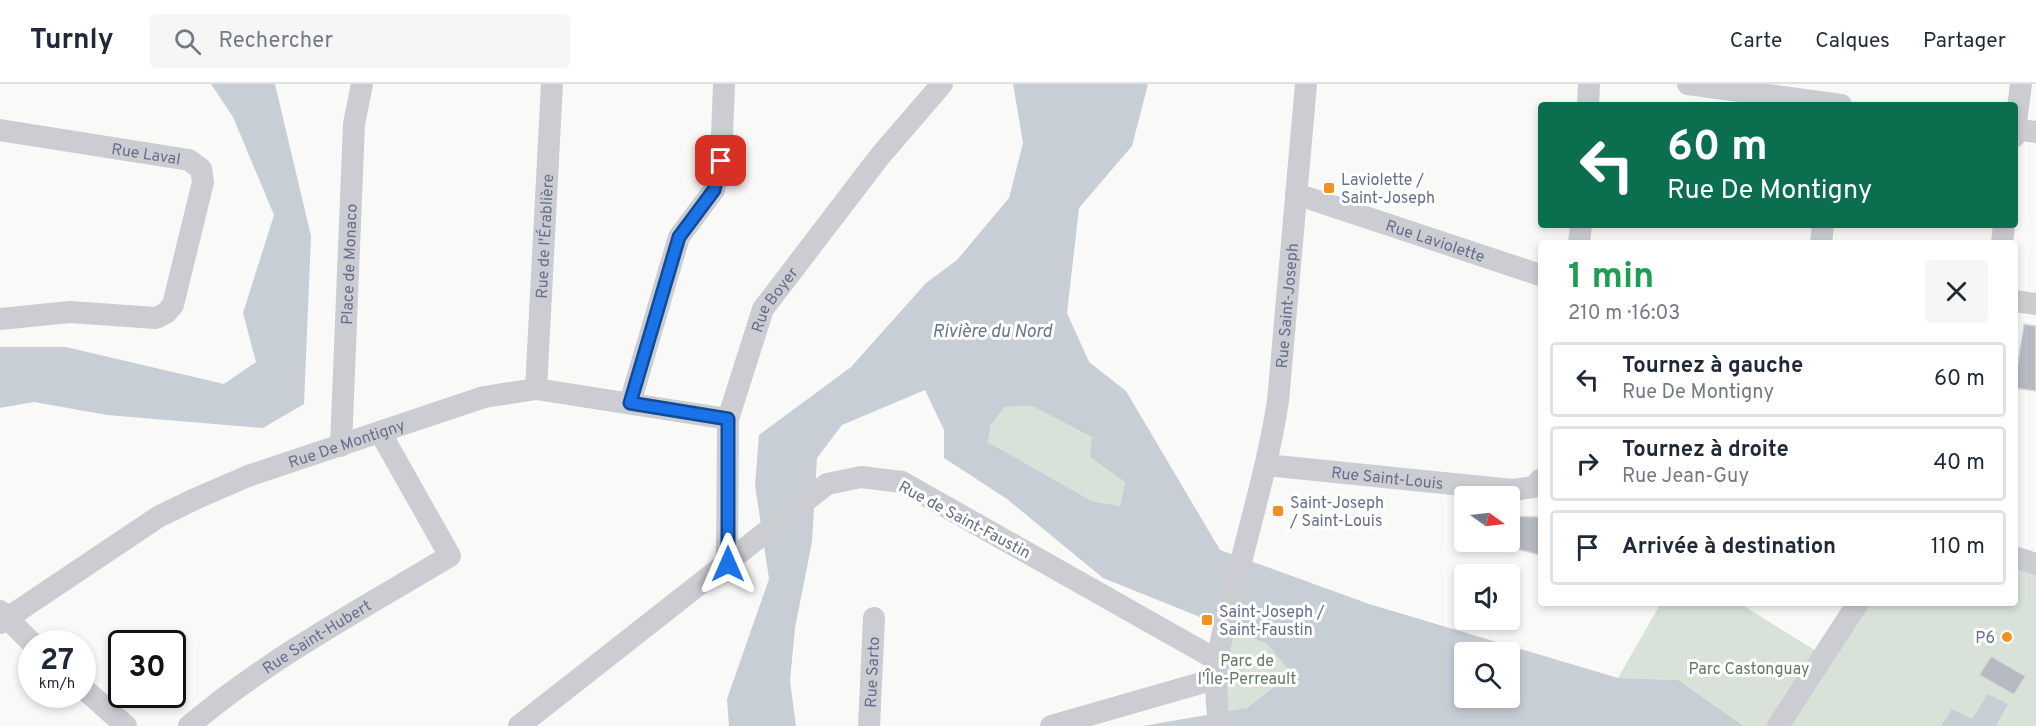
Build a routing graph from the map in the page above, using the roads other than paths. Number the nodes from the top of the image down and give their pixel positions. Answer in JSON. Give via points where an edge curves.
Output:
{"nodes":[{"id":1,"x":362,"y":84,"type":"edge"},
{"id":2,"x":552,"y":84,"type":"edge"},
{"id":3,"x":724,"y":84,"type":"edge"},
{"id":4,"x":942,"y":84,"type":"edge"},
{"id":5,"x":1306,"y":84,"type":"edge"},
{"id":6,"x":1589,"y":84,"type":"edge"},
{"id":7,"x":1688,"y":84,"type":"edge"},
{"id":8,"x":2020,"y":84,"type":"edge"},
{"id":9,"x":1588,"y":102,"type":"edge"},
{"id":10,"x":1814,"y":102,"type":"edge"},
{"id":11,"x":0,"y":129,"type":"edge"},
{"id":12,"x":2020,"y":132,"type":"edge"},
{"id":13,"x":1296,"y":194,"type":"junction"},
{"id":14,"x":1538,"y":275,"type":"edge"},
{"id":15,"x":2018,"y":302,"type":"edge"},
{"id":16,"x":2036,"y":304,"type":"edge"},
{"id":17,"x":0,"y":319,"type":"edge"},
{"id":18,"x":536,"y":389,"type":"junction"},
{"id":19,"x":630,"y":403,"type":"junction"},
{"id":20,"x":728,"y":419,"type":"junction"},
{"id":21,"x":380,"y":432,"type":"junction"},
{"id":22,"x":341,"y":446,"type":"junction"},
{"id":23,"x":1266,"y":465,"type":"junction"},
{"id":24,"x":1538,"y":482,"type":"edge"},
{"id":25,"x":2018,"y":558,"type":"edge"},
{"id":26,"x":728,"y":564,"type":"junction"},
{"id":27,"x":2036,"y":564,"type":"edge"},
{"id":28,"x":1856,"y":606,"type":"edge"},
{"id":29,"x":2,"y":618,"type":"edge"},
{"id":30,"x":874,"y":618,"type":"dead end"},
{"id":31,"x":18,"y":631,"type":"edge"},
{"id":32,"x":1217,"y":660,"type":"junction"},
{"id":33,"x":96,"y":699,"type":"edge"},
{"id":34,"x":1218,"y":716,"type":"edge"},
{"id":35,"x":126,"y":726,"type":"edge"},
{"id":36,"x":189,"y":726,"type":"edge"},
{"id":37,"x":519,"y":726,"type":"edge"},
{"id":38,"x":870,"y":726,"type":"edge"},
{"id":39,"x":1051,"y":726,"type":"edge"},
{"id":40,"x":1778,"y":726,"type":"edge"}],
"edges":[{"from":1,"to":22,"type":"street","name":"Place de Monaco","via":[[354,124]]},
{"from":2,"to":18,"type":"street","name":"Rue de l'Érablière"},
{"from":3,"to":19,"type":"street","via":[[721,161],[714,190],[679,237]]},
{"from":4,"to":20,"type":"street","name":"Rue Boyer","via":[[880,156],[763,309]]},
{"from":5,"to":13,"type":"street","name":"Rue Saint-Joseph"},
{"from":6,"to":9,"type":"street"},
{"from":7,"to":10,"type":"street"},
{"from":8,"to":12,"type":"street"},
{"from":11,"to":17,"type":"street","name":"Rue Laval","via":[[189,160],[201,169],[203,182],[173,305],[166,313],[156,318],[70,312]]},
{"from":13,"to":14,"type":"street","name":"Rue Laviolette"},
{"from":13,"to":23,"type":"street","name":"Rue Saint-Joseph","via":[[1278,401]]},
{"from":15,"to":16,"type":"street"},
{"from":18,"to":19,"type":"street","name":"Rue De Montigny"},
{"from":18,"to":21,"type":"street","name":"Rue De Montigny","via":[[484,397]]},
{"from":19,"to":20,"type":"street","name":"Rue De Montigny"},
{"from":20,"to":26,"type":"street","name":"Rue Boyer"},
{"from":21,"to":22,"type":"street","name":"Rue De Montigny"},
{"from":21,"to":36,"type":"street","name":"Rue Saint-Hubert","via":[[450,556],[241,684]]},
{"from":22,"to":29,"type":"street","name":"Rue De Montigny","via":[[248,476],[158,517]]},
{"from":23,"to":24,"type":"street","name":"Rue Saint-Louis","via":[[1512,490],[1534,487]]},
{"from":23,"to":32,"type":"street","name":"Rue Saint-Joseph"},
{"from":25,"to":27,"type":"street"},
{"from":26,"to":32,"type":"street","name":"Rue de Saint-Faustin","via":[[827,484],[861,477],[902,482]]},
{"from":26,"to":37,"type":"street","name":"Rue de Saint-Faustin"},
{"from":28,"to":40,"type":"street"},
{"from":29,"to":31,"type":"street"},
{"from":30,"to":38,"type":"street","name":"Rue Sarto"},
{"from":32,"to":34,"type":"street"},
{"from":32,"to":39,"type":"street"},
{"from":33,"to":35,"type":"street"}]}
